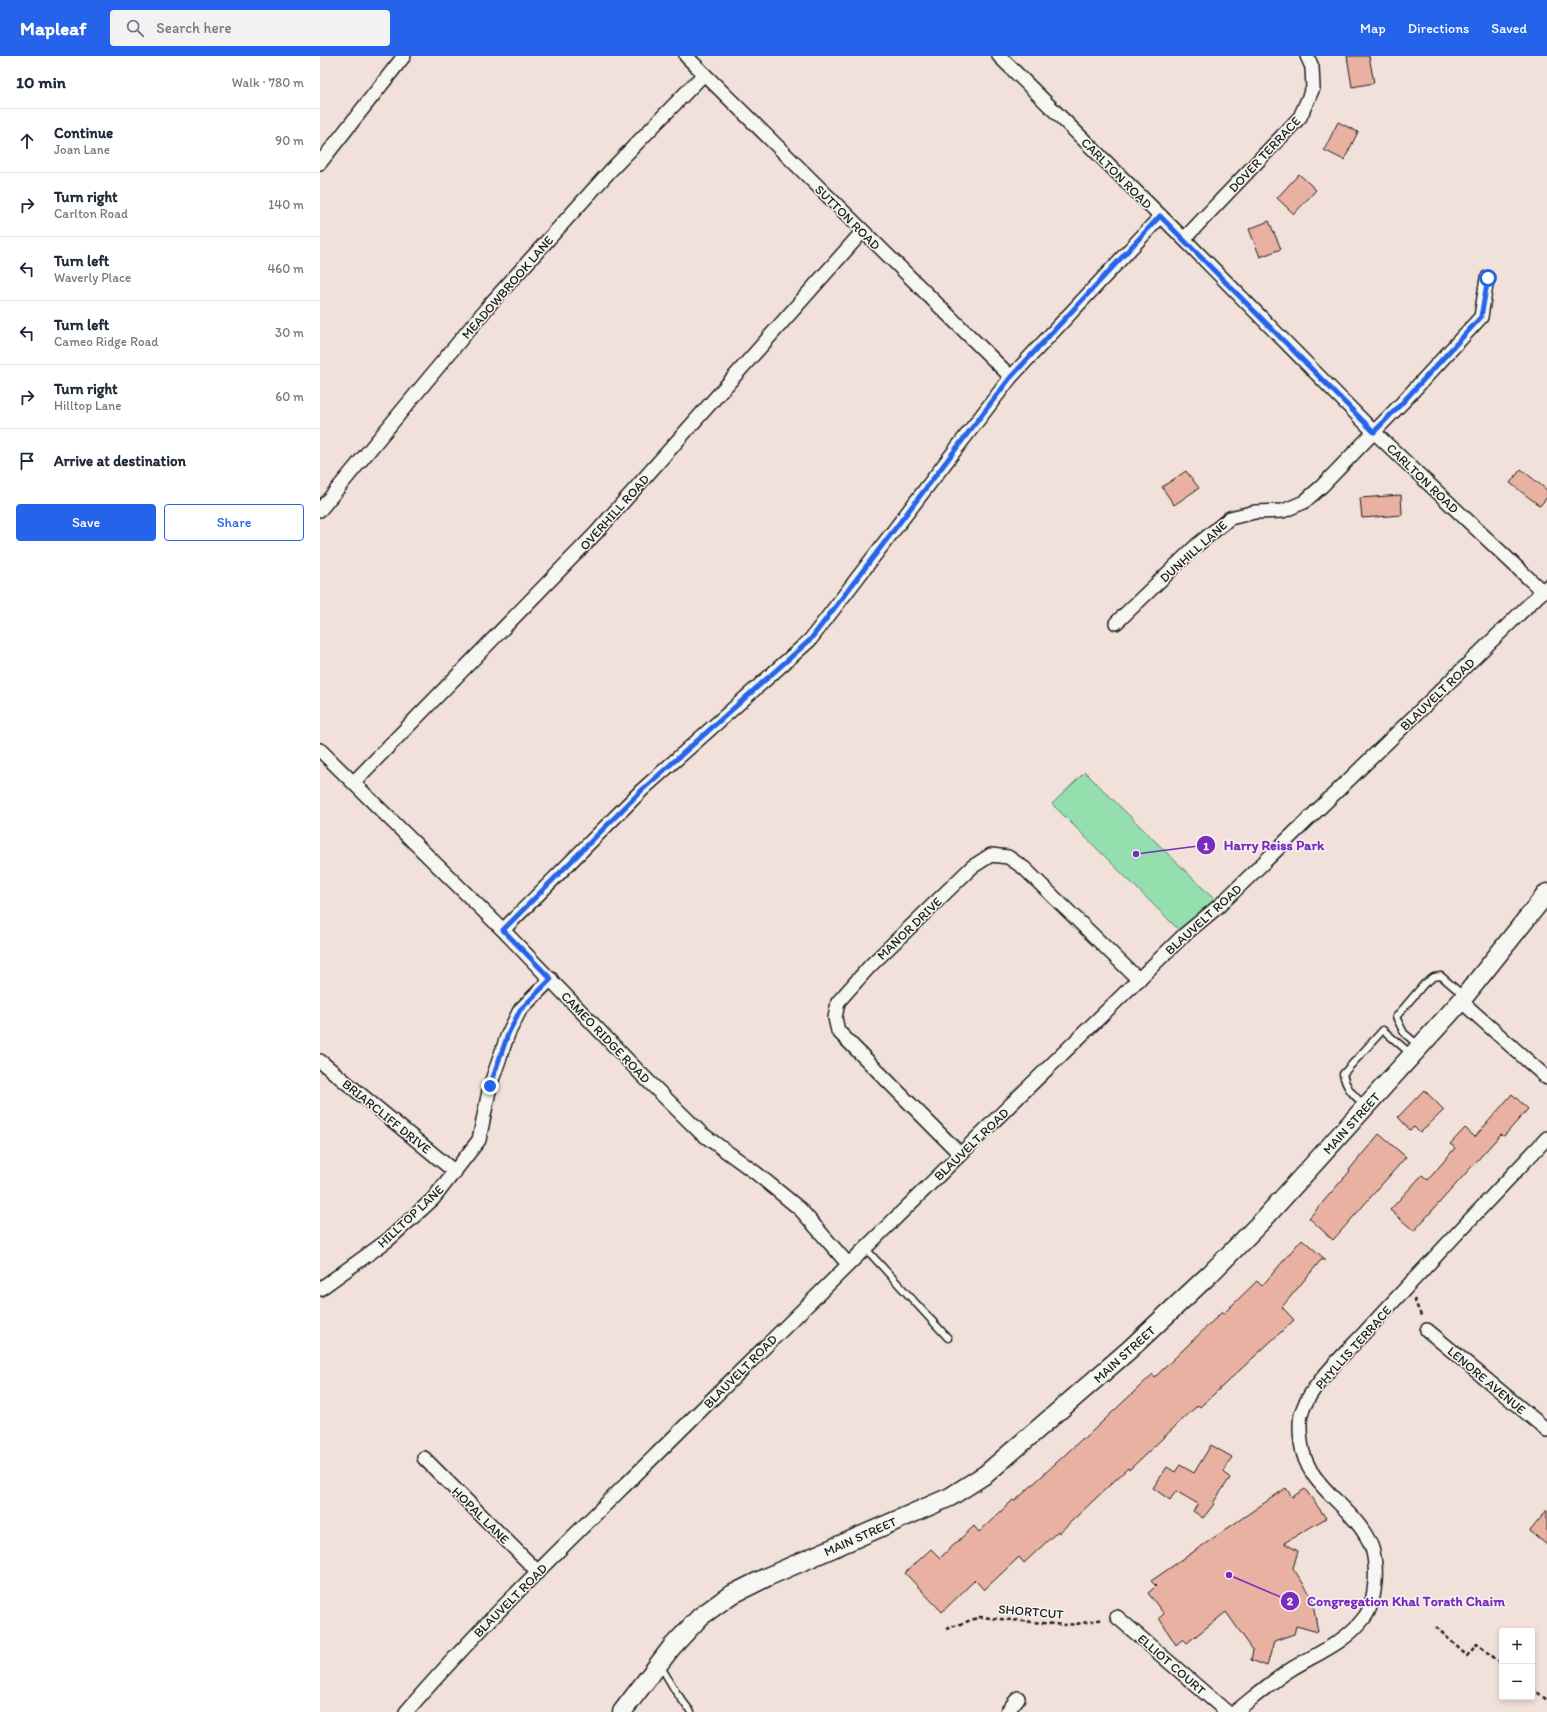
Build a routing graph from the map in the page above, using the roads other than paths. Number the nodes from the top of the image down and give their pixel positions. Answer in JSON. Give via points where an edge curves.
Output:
{"nodes":[{"id":1,"x":404,"y":56,"type":"edge"},
{"id":2,"x":686,"y":56,"type":"edge"},
{"id":3,"x":1000,"y":56,"type":"edge"},
{"id":4,"x":1307,"y":56,"type":"edge"},
{"id":5,"x":704,"y":74,"type":"junction"},
{"id":6,"x":320,"y":163,"type":"edge"},
{"id":7,"x":1160,"y":216,"type":"junction"},
{"id":8,"x":863,"y":231,"type":"junction"},
{"id":9,"x":1184,"y":239,"type":"junction"},
{"id":10,"x":1488,"y":278,"type":"dead end"},
{"id":11,"x":1010,"y":378,"type":"junction"},
{"id":12,"x":1374,"y":432,"type":"junction"},
{"id":13,"x":320,"y":510,"type":"edge"},
{"id":14,"x":1545,"y":590,"type":"edge"},
{"id":15,"x":1116,"y":623,"type":"dead end"},
{"id":16,"x":320,"y":750,"type":"edge"},
{"id":17,"x":354,"y":782,"type":"junction"},
{"id":18,"x":1547,"y":893,"type":"edge"},
{"id":19,"x":503,"y":930,"type":"junction"},
{"id":20,"x":551,"y":979,"type":"junction"},
{"id":21,"x":1138,"y":980,"type":"junction"},
{"id":22,"x":1462,"y":999,"type":"junction"},
{"id":23,"x":1416,"y":1051,"type":"junction"},
{"id":24,"x":320,"y":1061,"type":"edge"},
{"id":25,"x":1547,"y":1078,"type":"edge"},
{"id":26,"x":1366,"y":1106,"type":"junction"},
{"id":27,"x":1547,"y":1138,"type":"edge"},
{"id":28,"x":961,"y":1155,"type":"junction"},
{"id":29,"x":455,"y":1172,"type":"junction"},
{"id":30,"x":865,"y":1248,"type":"junction"},
{"id":31,"x":848,"y":1264,"type":"junction"},
{"id":32,"x":320,"y":1289,"type":"edge"},
{"id":33,"x":1427,"y":1330,"type":"road end"},
{"id":34,"x":948,"y":1338,"type":"dead end"},
{"id":35,"x":1547,"y":1430,"type":"edge"},
{"id":36,"x":424,"y":1458,"type":"dead end"},
{"id":37,"x":538,"y":1572,"type":"junction"},
{"id":38,"x":1116,"y":1617,"type":"road end"},
{"id":39,"x":660,"y":1664,"type":"junction"},
{"id":40,"x":1018,"y":1698,"type":"dead end"},
{"id":41,"x":406,"y":1712,"type":"edge"},
{"id":42,"x":622,"y":1712,"type":"edge"},
{"id":43,"x":691,"y":1712,"type":"edge"},
{"id":44,"x":1007,"y":1712,"type":"edge"},
{"id":45,"x":1227,"y":1712,"type":"edge"},
{"id":46,"x":1235,"y":1712,"type":"edge"}],
"edges":[{"from":1,"to":6,"type":"street"},
{"from":2,"to":5,"type":"street","name":"SUTTON ROAD"},
{"from":3,"to":7,"type":"street","name":"CARLTON ROAD"},
{"from":4,"to":9,"type":"street","name":"DOVER TERRACE","via":[[1312,67],[1313,88],[1300,117]]},
{"from":5,"to":8,"type":"street","name":"SUTTON ROAD"},
{"from":5,"to":13,"type":"street","name":"MEADOWBROOK LANE","via":[[610,172],[491,303]]},
{"from":7,"to":9,"type":"street","name":"CARLTON ROAD"},
{"from":7,"to":11,"type":"street"},
{"from":8,"to":11,"type":"street","name":"SUTTON ROAD"},
{"from":8,"to":17,"type":"street","name":"OVERHILL ROAD","via":[[595,534]]},
{"from":9,"to":12,"type":"street","name":"CARLTON ROAD"},
{"from":10,"to":12,"type":"street","name":"DUNHILL LANE","via":[[1481,317]]},
{"from":11,"to":19,"type":"street","via":[[810,640],[642,790]]},
{"from":12,"to":14,"type":"street","name":"CARLTON ROAD"},
{"from":12,"to":15,"type":"street","name":"DUNHILL LANE","via":[[1304,502],[1283,511],[1255,512],[1230,518],[1197,545]]},
{"from":14,"to":21,"type":"street","name":"BLAUVELT ROAD","via":[[1226,899]]},
{"from":16,"to":17,"type":"street","name":"CAMEO RIDGE ROAD"},
{"from":17,"to":19,"type":"street","name":"CAMEO RIDGE ROAD"},
{"from":18,"to":22,"type":"main road","name":"MAIN STREET"},
{"from":19,"to":20,"type":"street","name":"CAMEO RIDGE ROAD"},
{"from":20,"to":29,"type":"street","name":"HILLTOP LANE","via":[[520,1010],[508,1034],[490,1086],[479,1140]]},
{"from":20,"to":31,"type":"street","name":"CAMEO RIDGE ROAD","via":[[701,1133],[800,1209]]},
{"from":21,"to":28,"type":"street","name":"BLAUVELT ROAD"},
{"from":21,"to":28,"type":"street","name":"MANOR DRIVE","via":[[1024,868],[1008,857],[991,855],[972,867],[870,966],[838,1002],[835,1018],[838,1031]]},
{"from":22,"to":23,"type":"main road","name":"MAIN STREET"},
{"from":22,"to":23,"type":"lane","via":[[1441,976],[1434,977],[1424,984],[1396,1017]]},
{"from":22,"to":25,"type":"street"},
{"from":23,"to":26,"type":"main road","name":"MAIN STREET"},
{"from":23,"to":26,"type":"lane","via":[[1383,1030],[1349,1067],[1343,1074],[1345,1084]]},
{"from":24,"to":29,"type":"street","name":"BRIARCLIFF DRIVE"},
{"from":26,"to":39,"type":"main road","name":"MAIN STREET","via":[[1264,1220],[1210,1274],[1129,1350],[986,1474],[950,1497],[729,1596],[700,1617]]},
{"from":27,"to":46,"type":"street","name":"PHYLLIS TERRACE","via":[[1310,1395],[1301,1415],[1302,1454],[1310,1471],[1370,1541],[1376,1576],[1374,1597],[1366,1616],[1353,1630],[1337,1643],[1264,1688]]},
{"from":28,"to":30,"type":"street","name":"BLAUVELT ROAD"},
{"from":29,"to":32,"type":"street","name":"HILLTOP LANE","via":[[433,1199],[388,1240]]},
{"from":30,"to":31,"type":"street","name":"BLAUVELT ROAD"},
{"from":30,"to":34,"type":"lane"},
{"from":31,"to":37,"type":"street","name":"BLAUVELT ROAD"},
{"from":33,"to":35,"type":"street","name":"LENORE AVENUE"},
{"from":36,"to":37,"type":"street","name":"HOPAL LANE"},
{"from":37,"to":41,"type":"street","name":"BLAUVELT ROAD","via":[[447,1664]]},
{"from":38,"to":45,"type":"street","name":"ELLIOT COURT"},
{"from":39,"to":42,"type":"main road","name":"MAIN STREET"},
{"from":39,"to":43,"type":"lane"},
{"from":40,"to":44,"type":"street"}]}
